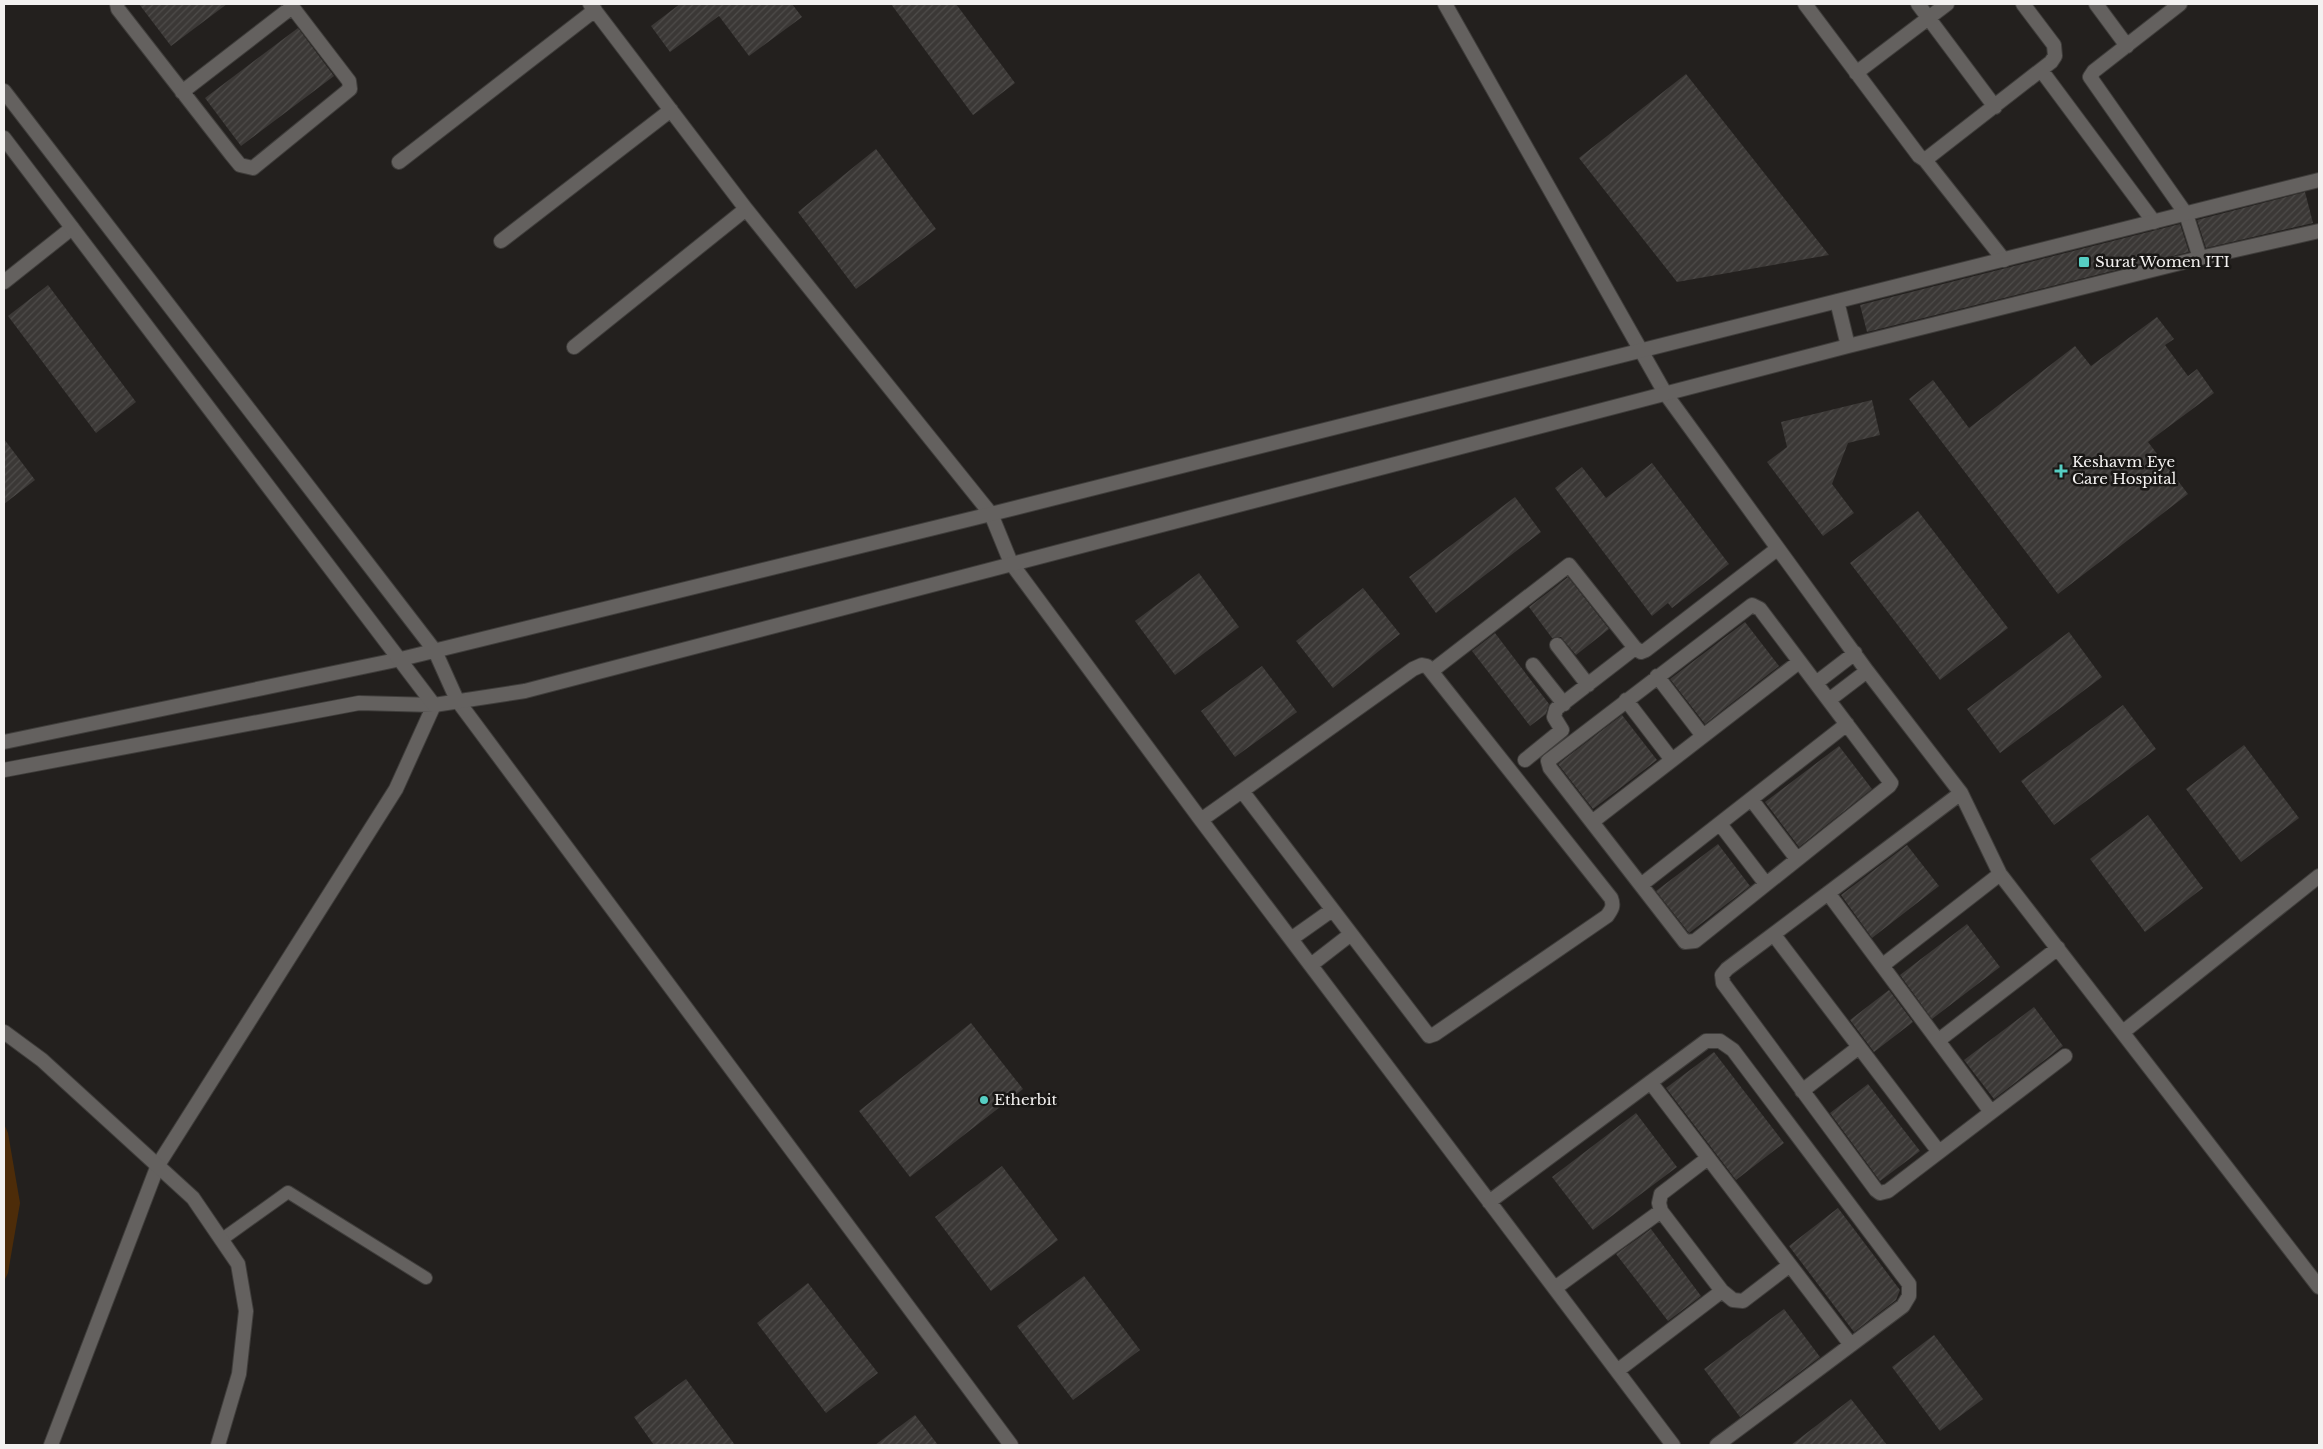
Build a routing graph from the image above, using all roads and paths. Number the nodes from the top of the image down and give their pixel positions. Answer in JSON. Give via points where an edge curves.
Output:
{"nodes":[{"id":1,"x":117,"y":4,"type":"edge"},
{"id":2,"x":1445,"y":4,"type":"edge"},
{"id":3,"x":1805,"y":4,"type":"edge"},
{"id":4,"x":1918,"y":4,"type":"edge"},
{"id":5,"x":1947,"y":4,"type":"edge"},
{"id":6,"x":2022,"y":4,"type":"edge"},
{"id":7,"x":2096,"y":4,"type":"edge"},
{"id":8,"x":2180,"y":4,"type":"edge"},
{"id":9,"x":291,"y":5,"type":"edge"},
{"id":10,"x":592,"y":7,"type":"edge"},
{"id":11,"x":1929,"y":18,"type":"junction"},
{"id":12,"x":2127,"y":46,"type":"junction"},
{"id":13,"x":2041,"y":70,"type":"junction"},
{"id":14,"x":1856,"y":73,"type":"junction"},
{"id":15,"x":4,"y":91,"type":"edge"},
{"id":16,"x":182,"y":92,"type":"junction"},
{"id":17,"x":1995,"y":107,"type":"junction"},
{"id":18,"x":671,"y":110,"type":"junction"},
{"id":19,"x":4,"y":138,"type":"edge"},
{"id":20,"x":1925,"y":160,"type":"junction"},
{"id":21,"x":399,"y":162,"type":"dead end"},
{"id":22,"x":2319,"y":180,"type":"edge"},
{"id":23,"x":746,"y":209,"type":"junction"},
{"id":24,"x":2186,"y":214,"type":"junction"},
{"id":25,"x":2154,"y":222,"type":"junction"},
{"id":26,"x":72,"y":228,"type":"junction"},
{"id":27,"x":2319,"y":231,"type":"edge"},
{"id":28,"x":501,"y":241,"type":"dead end"},
{"id":29,"x":2200,"y":258,"type":"junction"},
{"id":30,"x":2004,"y":260,"type":"junction"},
{"id":31,"x":4,"y":282,"type":"edge"},
{"id":32,"x":1837,"y":301,"type":"junction"},
{"id":33,"x":1848,"y":346,"type":"junction"},
{"id":34,"x":574,"y":347,"type":"dead end"},
{"id":35,"x":1641,"y":351,"type":"junction"},
{"id":36,"x":1665,"y":394,"type":"junction"},
{"id":37,"x":991,"y":514,"type":"junction"},
{"id":38,"x":1777,"y":549,"type":"junction"},
{"id":39,"x":1011,"y":563,"type":"junction"},
{"id":40,"x":1557,"y":645,"type":"dead end"},
{"id":41,"x":1635,"y":648,"type":"junction"},
{"id":42,"x":435,"y":651,"type":"junction"},
{"id":43,"x":1854,"y":652,"type":"junction"},
{"id":44,"x":401,"y":659,"type":"junction"},
{"id":45,"x":1799,"y":662,"type":"junction"},
{"id":46,"x":1533,"y":665,"type":"dead end"},
{"id":47,"x":1432,"y":670,"type":"junction"},
{"id":48,"x":1867,"y":671,"type":"junction"},
{"id":49,"x":1657,"y":676,"type":"junction"},
{"id":50,"x":1816,"y":682,"type":"junction"},
{"id":51,"x":1588,"y":685,"type":"junction"},
{"id":52,"x":457,"y":700,"type":"junction"},
{"id":53,"x":1626,"y":700,"type":"junction"},
{"id":54,"x":1829,"y":700,"type":"junction"},
{"id":55,"x":434,"y":704,"type":"junction"},
{"id":56,"x":1564,"y":704,"type":"junction"},
{"id":57,"x":1847,"y":724,"type":"junction"},
{"id":58,"x":1703,"y":736,"type":"junction"},
{"id":59,"x":4,"y":742,"type":"edge"},
{"id":60,"x":1525,"y":760,"type":"dead end"},
{"id":61,"x":1672,"y":760,"type":"junction"},
{"id":62,"x":4,"y":770,"type":"edge"},
{"id":63,"x":1242,"y":791,"type":"junction"},
{"id":64,"x":1961,"y":793,"type":"junction"},
{"id":65,"x":1751,"y":799,"type":"junction"},
{"id":66,"x":1201,"y":820,"type":"junction"},
{"id":67,"x":1592,"y":822,"type":"junction"},
{"id":68,"x":1720,"y":824,"type":"junction"},
{"id":69,"x":1797,"y":859,"type":"junction"},
{"id":70,"x":2000,"y":874,"type":"junction"},
{"id":71,"x":2319,"y":876,"type":"edge"},
{"id":72,"x":1766,"y":884,"type":"junction"},
{"id":73,"x":1641,"y":885,"type":"junction"},
{"id":74,"x":1828,"y":893,"type":"junction"},
{"id":75,"x":1332,"y":910,"type":"junction"},
{"id":76,"x":1351,"y":934,"type":"junction"},
{"id":77,"x":1774,"y":935,"type":"junction"},
{"id":78,"x":1291,"y":939,"type":"junction"},
{"id":79,"x":2058,"y":948,"type":"junction"},
{"id":80,"x":1311,"y":965,"type":"junction"},
{"id":81,"x":1883,"y":965,"type":"junction"},
{"id":82,"x":4,"y":1032,"type":"edge"},
{"id":83,"x":2123,"y":1032,"type":"junction"},
{"id":84,"x":1938,"y":1040,"type":"junction"},
{"id":85,"x":1859,"y":1047,"type":"junction"},
{"id":86,"x":2065,"y":1056,"type":"dead end"},
{"id":87,"x":1651,"y":1083,"type":"junction"},
{"id":88,"x":1802,"y":1090,"type":"junction"},
{"id":89,"x":1991,"y":1112,"type":"junction"},
{"id":90,"x":1939,"y":1152,"type":"junction"},
{"id":91,"x":1708,"y":1158,"type":"junction"},
{"id":92,"x":158,"y":1165,"type":"junction"},
{"id":93,"x":1489,"y":1202,"type":"junction"},
{"id":94,"x":1661,"y":1211,"type":"junction"},
{"id":95,"x":221,"y":1240,"type":"junction"},
{"id":96,"x":1790,"y":1265,"type":"junction"},
{"id":97,"x":426,"y":1278,"type":"dead end"},
{"id":98,"x":1555,"y":1288,"type":"junction"},
{"id":99,"x":2319,"y":1288,"type":"edge"},
{"id":100,"x":1722,"y":1291,"type":"junction"},
{"id":101,"x":1851,"y":1345,"type":"junction"},
{"id":102,"x":1617,"y":1371,"type":"junction"},
{"id":103,"x":51,"y":1445,"type":"edge"},
{"id":104,"x":218,"y":1445,"type":"edge"},
{"id":105,"x":1011,"y":1445,"type":"edge"},
{"id":106,"x":1673,"y":1445,"type":"edge"},
{"id":107,"x":1717,"y":1445,"type":"edge"}],
"edges":[{"from":1,"to":16,"type":"street"},
{"from":2,"to":35,"type":"street"},
{"from":3,"to":14,"type":"street"},
{"from":4,"to":11,"type":"street"},
{"from":5,"to":11,"type":"street"},
{"from":6,"to":13,"type":"street","via":[[2054,45],[2055,56]]},
{"from":7,"to":12,"type":"street"},
{"from":8,"to":12,"type":"street"},
{"from":9,"to":16,"type":"street"},
{"from":9,"to":16,"type":"street","via":[[349,81],[350,89],[252,168],[240,164]]},
{"from":10,"to":18,"type":"street"},
{"from":10,"to":21,"type":"street"},
{"from":11,"to":14,"type":"street"},
{"from":11,"to":17,"type":"street"},
{"from":12,"to":24,"type":"street","via":[[2090,74],[2091,80]]},
{"from":13,"to":17,"type":"street"},
{"from":13,"to":25,"type":"street"},
{"from":14,"to":20,"type":"street"},
{"from":15,"to":42,"type":"street"},
{"from":17,"to":20,"type":"street"},
{"from":18,"to":23,"type":"street"},
{"from":18,"to":28,"type":"street"},
{"from":19,"to":26,"type":"street"},
{"from":20,"to":30,"type":"street"},
{"from":22,"to":24,"type":"street"},
{"from":23,"to":34,"type":"street"},
{"from":23,"to":37,"type":"street"},
{"from":24,"to":25,"type":"street"},
{"from":24,"to":29,"type":"street"},
{"from":25,"to":30,"type":"street"},
{"from":26,"to":31,"type":"street"},
{"from":26,"to":44,"type":"street"},
{"from":27,"to":29,"type":"street"},
{"from":29,"to":33,"type":"street"},
{"from":30,"to":32,"type":"street"},
{"from":32,"to":33,"type":"street"},
{"from":32,"to":35,"type":"street"},
{"from":33,"to":36,"type":"street"},
{"from":35,"to":36,"type":"street"},
{"from":35,"to":37,"type":"street"},
{"from":36,"to":38,"type":"street"},
{"from":36,"to":39,"type":"street"},
{"from":37,"to":39,"type":"street"},
{"from":37,"to":42,"type":"street"},
{"from":38,"to":41,"type":"street","via":[[1646,650],[1641,652]]},
{"from":38,"to":43,"type":"street"},
{"from":39,"to":52,"type":"street","via":[[524,692]]},
{"from":39,"to":66,"type":"street"},
{"from":40,"to":51,"type":"street"},
{"from":41,"to":47,"type":"street","via":[[1569,565]]},
{"from":41,"to":51,"type":"street"},
{"from":42,"to":44,"type":"street"},
{"from":42,"to":52,"type":"street"},
{"from":43,"to":48,"type":"street"},
{"from":43,"to":50,"type":"street"},
{"from":44,"to":55,"type":"street"},
{"from":44,"to":59,"type":"street"},
{"from":45,"to":49,"type":"street","via":[[1760,609],[1752,605]]},
{"from":45,"to":50,"type":"street"},
{"from":45,"to":58,"type":"street"},
{"from":46,"to":56,"type":"street"},
{"from":47,"to":63,"type":"street","via":[[1422,665],[1413,669]]},
{"from":47,"to":76,"type":"street","via":[[1611,898],[1612,910],[1432,1036],[1426,1034]]},
{"from":48,"to":54,"type":"street"},
{"from":48,"to":64,"type":"street"},
{"from":49,"to":53,"type":"street"},
{"from":49,"to":58,"type":"street"},
{"from":50,"to":54,"type":"street"},
{"from":51,"to":56,"type":"street"},
{"from":52,"to":55,"type":"street"},
{"from":52,"to":105,"type":"street"},
{"from":53,"to":61,"type":"street"},
{"from":53,"to":67,"type":"street","via":[[1548,761]]},
{"from":54,"to":57,"type":"street"},
{"from":55,"to":62,"type":"street","via":[[359,703]]},
{"from":55,"to":92,"type":"street","via":[[396,789]]},
{"from":56,"to":60,"type":"street","via":[[1554,712],[1562,730]]},
{"from":57,"to":65,"type":"street"},
{"from":57,"to":69,"type":"street","via":[[1891,782]]},
{"from":58,"to":61,"type":"street"},
{"from":61,"to":67,"type":"street"},
{"from":63,"to":66,"type":"street"},
{"from":63,"to":75,"type":"street"},
{"from":64,"to":70,"type":"street"},
{"from":64,"to":74,"type":"street"},
{"from":65,"to":68,"type":"street"},
{"from":65,"to":69,"type":"street"},
{"from":66,"to":78,"type":"street"},
{"from":67,"to":73,"type":"street"},
{"from":68,"to":72,"type":"street"},
{"from":68,"to":73,"type":"street"},
{"from":69,"to":72,"type":"street"},
{"from":70,"to":79,"type":"street"},
{"from":70,"to":81,"type":"street"},
{"from":71,"to":83,"type":"street"},
{"from":72,"to":73,"type":"street","via":[[1695,941],[1688,943]]},
{"from":74,"to":77,"type":"street"},
{"from":74,"to":81,"type":"street"},
{"from":75,"to":76,"type":"street"},
{"from":75,"to":78,"type":"street"},
{"from":76,"to":80,"type":"street"},
{"from":77,"to":85,"type":"street"},
{"from":77,"to":88,"type":"street","via":[[1722,975],[1727,990]]},
{"from":78,"to":80,"type":"street"},
{"from":79,"to":83,"type":"street"},
{"from":79,"to":84,"type":"street"},
{"from":80,"to":93,"type":"street"},
{"from":81,"to":84,"type":"street"},
{"from":82,"to":92,"type":"street","via":[[42,1060]]},
{"from":83,"to":99,"type":"street"},
{"from":84,"to":89,"type":"street"},
{"from":85,"to":88,"type":"street"},
{"from":85,"to":90,"type":"street"},
{"from":86,"to":89,"type":"street"},
{"from":87,"to":91,"type":"street"},
{"from":87,"to":93,"type":"street"},
{"from":87,"to":101,"type":"street","via":[[1706,1041],[1720,1041],[1733,1050],[1909,1284],[1909,1296],[1903,1306]]},
{"from":88,"to":90,"type":"street","via":[[1878,1192],[1888,1191]]},
{"from":89,"to":90,"type":"street"},
{"from":91,"to":94,"type":"street","via":[[1661,1194]]},
{"from":91,"to":96,"type":"street"},
{"from":92,"to":95,"type":"street","via":[[193,1198]]},
{"from":92,"to":103,"type":"street"},
{"from":93,"to":98,"type":"street"},
{"from":94,"to":98,"type":"street"},
{"from":94,"to":100,"type":"street"},
{"from":95,"to":97,"type":"lane","via":[[288,1192]]},
{"from":95,"to":104,"type":"street","via":[[238,1264],[246,1311],[239,1374]]},
{"from":96,"to":100,"type":"street","via":[[1743,1301],[1733,1300]]},
{"from":96,"to":101,"type":"street"},
{"from":98,"to":102,"type":"street"},
{"from":100,"to":102,"type":"street"},
{"from":101,"to":107,"type":"street"},
{"from":102,"to":106,"type":"street"}]}
